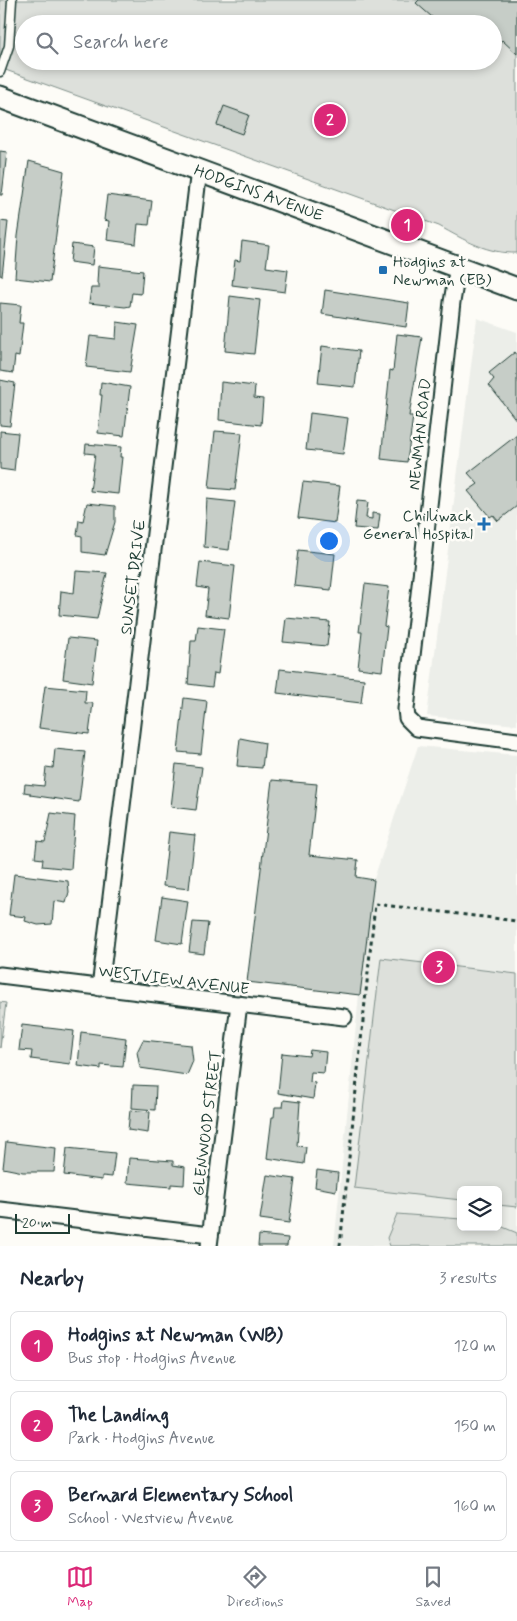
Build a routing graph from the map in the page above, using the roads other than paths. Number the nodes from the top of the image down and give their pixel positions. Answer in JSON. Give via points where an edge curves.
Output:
{"nodes":[{"id":1,"x":12,"y":0,"type":"edge"},
{"id":2,"x":0,"y":72,"type":"edge"},
{"id":3,"x":0,"y":97,"type":"edge"},
{"id":4,"x":199,"y":170,"type":"junction"},
{"id":5,"x":458,"y":266,"type":"junction"},
{"id":6,"x":517,"y":290,"type":"edge"},
{"id":7,"x":517,"y":741,"type":"edge"},
{"id":8,"x":0,"y":975,"type":"edge"},
{"id":9,"x":100,"y":988,"type":"junction"},
{"id":10,"x":238,"y":1004,"type":"junction"},
{"id":11,"x":344,"y":1018,"type":"dead end"},
{"id":12,"x":0,"y":1210,"type":"edge"},
{"id":13,"x":210,"y":1240,"type":"edge"}],
"edges":[{"from":1,"to":2,"type":"lane","via":[[9,46]]},
{"from":3,"to":4,"type":"street","name":"HODGINS AVENUE"},
{"from":4,"to":5,"type":"street","name":"HODGINS AVENUE"},
{"from":4,"to":9,"type":"street","name":"SUNSET DRIVE"},
{"from":5,"to":6,"type":"street","name":"HODGINS AVENUE"},
{"from":5,"to":7,"type":"street","name":"NEWMAN ROAD","via":[[407,718],[411,724],[425,730]]},
{"from":8,"to":9,"type":"street","name":"WESTVIEW AVENUE"},
{"from":9,"to":10,"type":"street","name":"WESTVIEW AVENUE"},
{"from":10,"to":11,"type":"street","name":"WESTVIEW AVENUE"},
{"from":10,"to":13,"type":"street","name":"GLENWOOD STREET"},
{"from":12,"to":13,"type":"street"}]}
